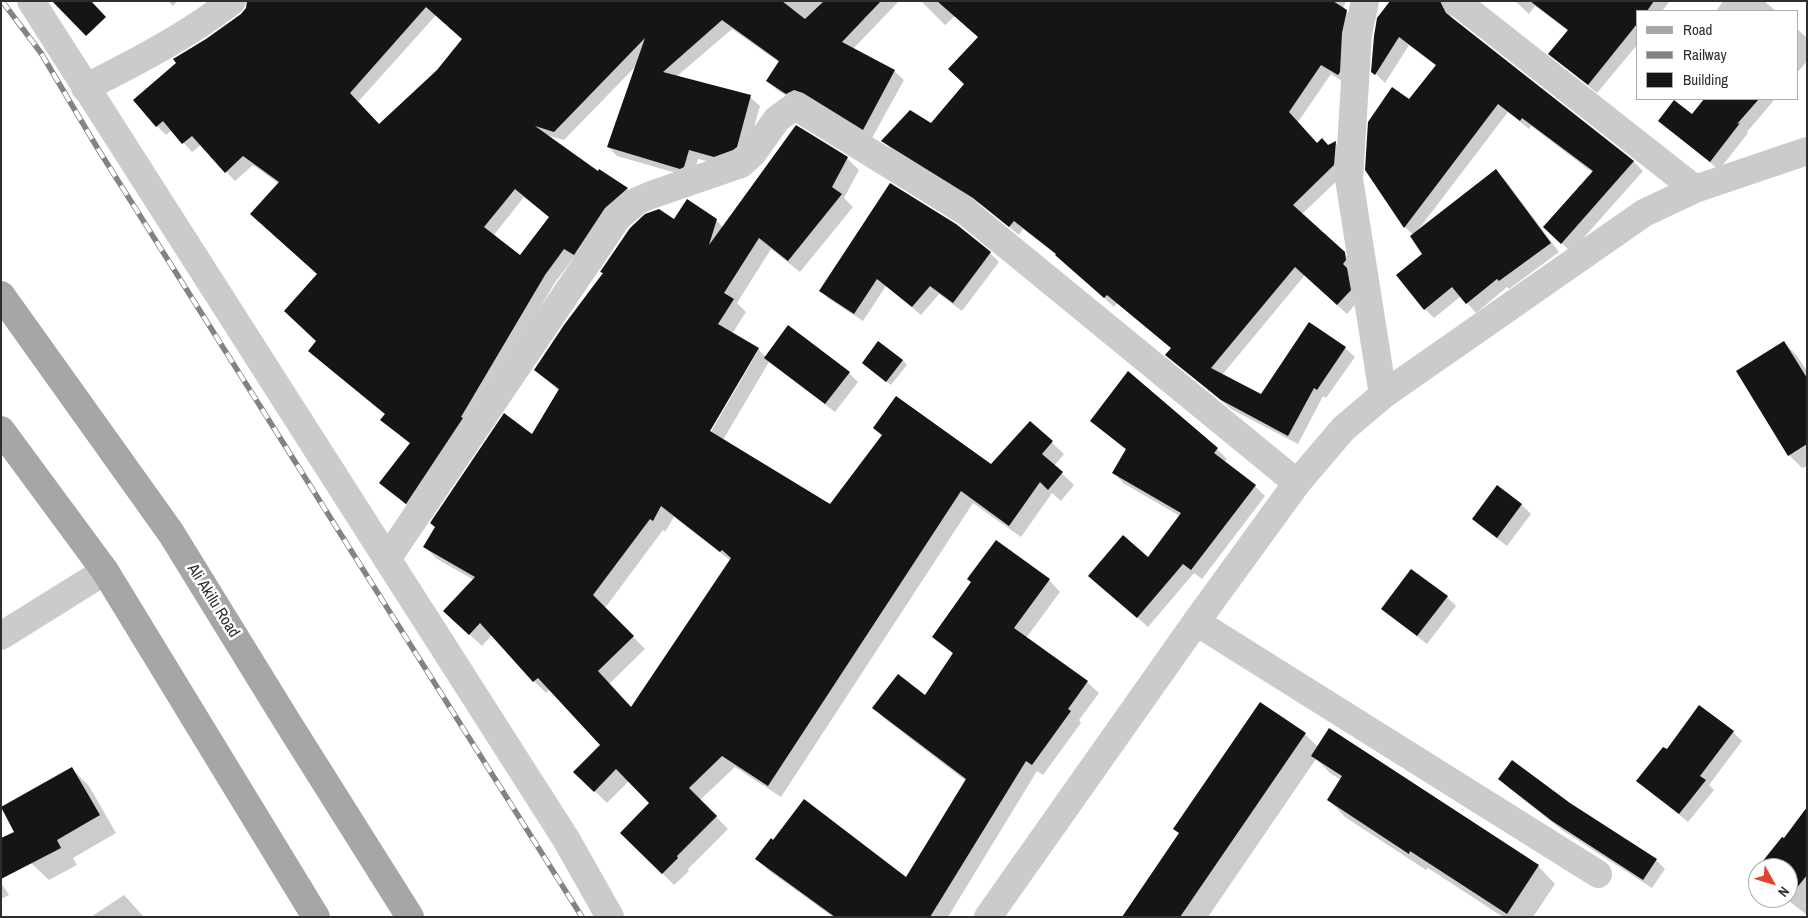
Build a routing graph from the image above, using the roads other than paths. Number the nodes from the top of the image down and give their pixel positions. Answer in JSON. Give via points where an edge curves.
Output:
{"nodes":[{"id":1,"x":31,"y":1,"type":"edge"},
{"id":2,"x":232,"y":1,"type":"edge"},
{"id":3,"x":1365,"y":1,"type":"edge"},
{"id":4,"x":1456,"y":1,"type":"edge"},
{"id":5,"x":86,"y":88,"type":"junction"},
{"id":6,"x":1807,"y":151,"type":"edge"},
{"id":7,"x":1695,"y":188,"type":"junction"},
{"id":8,"x":1,"y":295,"type":"edge"},
{"id":9,"x":1383,"y":395,"type":"junction"},
{"id":10,"x":1,"y":430,"type":"edge"},
{"id":11,"x":1297,"y":483,"type":"junction"},
{"id":12,"x":387,"y":559,"type":"junction"},
{"id":13,"x":105,"y":571,"type":"junction"},
{"id":14,"x":1196,"y":622,"type":"junction"},
{"id":15,"x":1,"y":636,"type":"edge"},
{"id":16,"x":1598,"y":874,"type":"dead end"},
{"id":17,"x":316,"y":917,"type":"edge"},
{"id":18,"x":410,"y":917,"type":"edge"},
{"id":19,"x":610,"y":917,"type":"edge"},
{"id":20,"x":988,"y":917,"type":"edge"}],
"edges":[{"from":1,"to":5,"type":"street"},
{"from":2,"to":5,"type":"street","via":[[211,18]]},
{"from":3,"to":9,"type":"street","via":[[1358,34],[1349,179]]},
{"from":4,"to":7,"type":"street"},
{"from":5,"to":12,"type":"street"},
{"from":6,"to":7,"type":"street"},
{"from":7,"to":9,"type":"street","via":[[1644,213]]},
{"from":8,"to":18,"type":"main road","name":"Ali Akilu Road","via":[[171,532]]},
{"from":9,"to":11,"type":"street","via":[[1343,429]]},
{"from":10,"to":13,"type":"main road"},
{"from":11,"to":12,"type":"street","via":[[964,211],[795,106],[778,119],[741,164],[637,201],[618,218]]},
{"from":11,"to":14,"type":"street"},
{"from":12,"to":19,"type":"street","via":[[566,839]]},
{"from":13,"to":15,"type":"street"},
{"from":13,"to":17,"type":"main road"},
{"from":14,"to":16,"type":"street"},
{"from":14,"to":20,"type":"street"}]}
